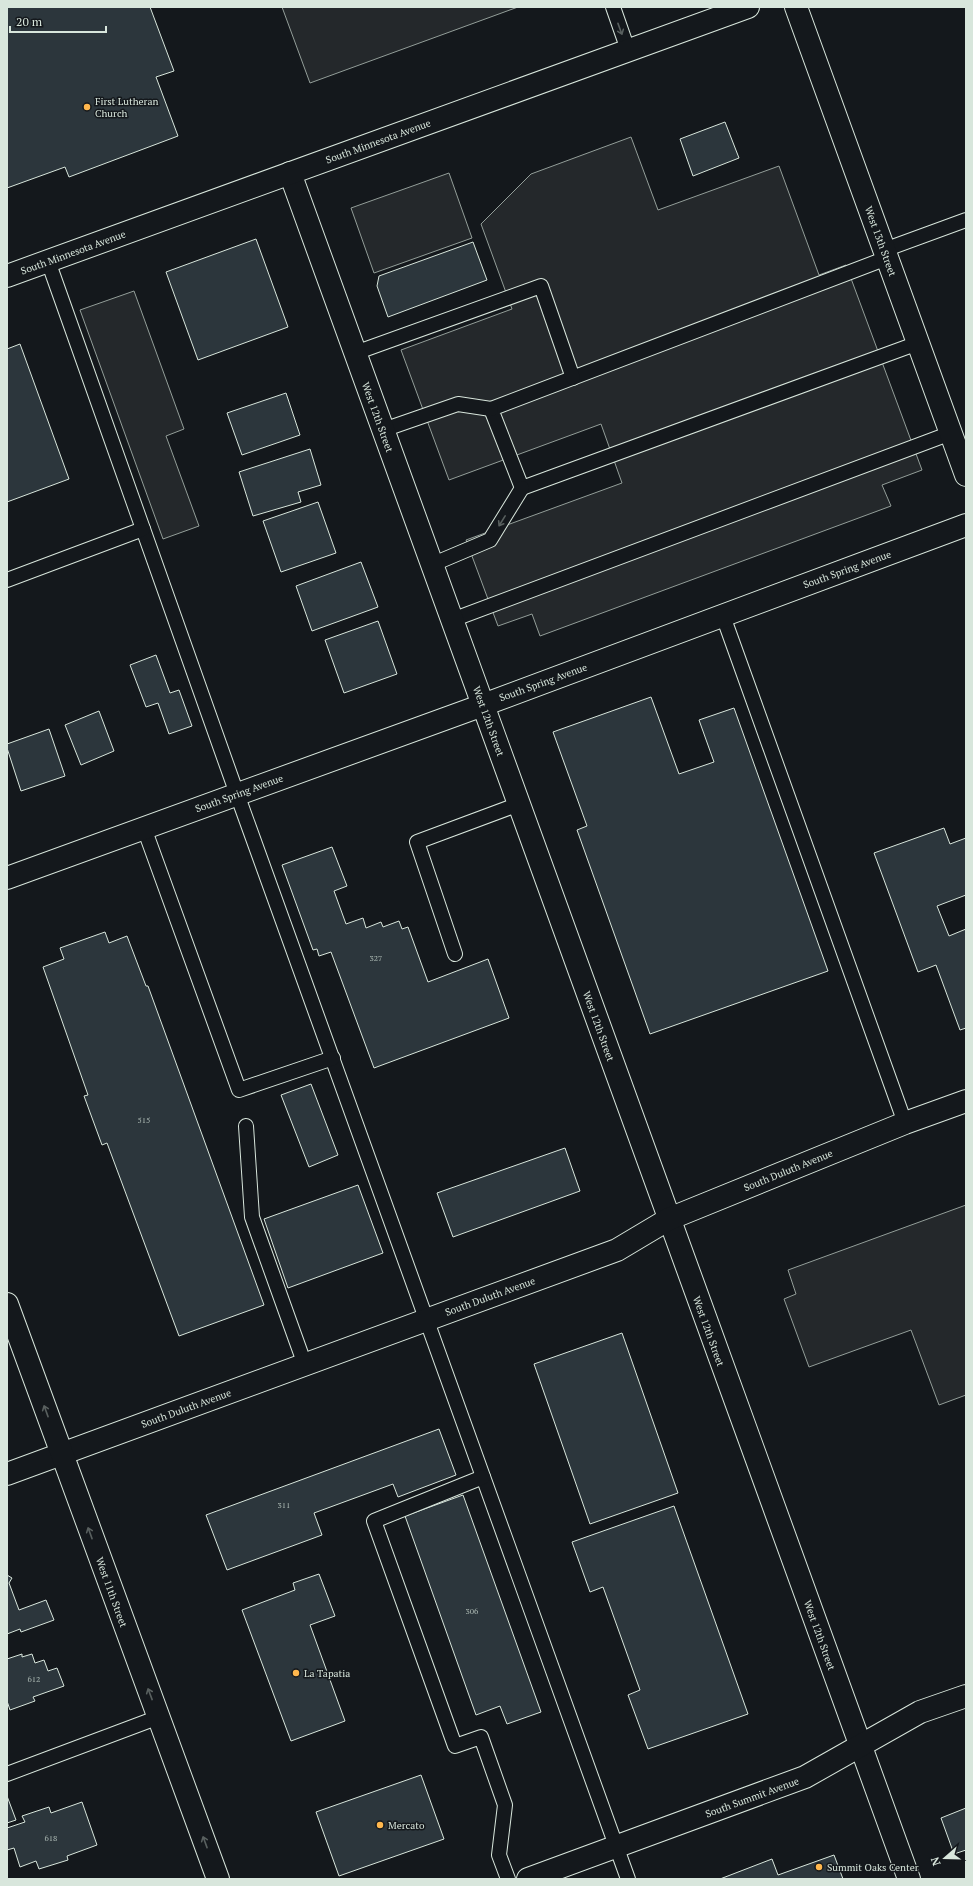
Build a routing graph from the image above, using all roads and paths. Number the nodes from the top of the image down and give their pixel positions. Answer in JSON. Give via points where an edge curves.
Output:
{"nodes":[{"id":1,"x":613,"y":7,"type":"edge"},
{"id":2,"x":748,"y":7,"type":"edge"},
{"id":3,"x":796,"y":7,"type":"edge"},
{"id":4,"x":628,"y":50,"type":"junction"},
{"id":5,"x":290,"y":173,"type":"junction"},
{"id":6,"x":966,"y":220,"type":"edge"},
{"id":7,"x":886,"y":254,"type":"junction"},
{"id":8,"x":48,"y":261,"type":"junction"},
{"id":9,"x":7,"y":276,"type":"edge"},
{"id":10,"x":918,"y":343,"type":"junction"},
{"id":11,"x":355,"y":354,"type":"junction"},
{"id":12,"x":573,"y":378,"type":"junction"},
{"id":13,"x":491,"y":409,"type":"junction"},
{"id":14,"x":383,"y":430,"type":"junction"},
{"id":15,"x":951,"y":433,"type":"junction"},
{"id":16,"x":966,"y":475,"type":"edge"},
{"id":17,"x":522,"y":488,"type":"junction"},
{"id":18,"x":966,"y":525,"type":"edge"},
{"id":19,"x":143,"y":529,"type":"junction"},
{"id":20,"x":431,"y":565,"type":"junction"},
{"id":21,"x":7,"y":580,"type":"edge"},
{"id":22,"x":723,"y":616,"type":"junction"},
{"id":23,"x":452,"y":620,"type":"junction"},
{"id":24,"x":483,"y":704,"type":"junction"},
{"id":25,"x":237,"y":794,"type":"junction"},
{"id":26,"x":519,"y":804,"type":"junction"},
{"id":27,"x":144,"y":828,"type":"junction"},
{"id":28,"x":7,"y":878,"type":"edge"},
{"id":29,"x":456,"y":954,"type":"dead end"},
{"id":30,"x":333,"y":1058,"type":"junction"},
{"id":31,"x":966,"y":1102,"type":"edge"},
{"id":32,"x":905,"y":1123,"type":"junction"},
{"id":33,"x":246,"y":1126,"type":"dead end"},
{"id":34,"x":669,"y":1218,"type":"junction"},
{"id":35,"x":7,"y":1304,"type":"edge"},
{"id":36,"x":427,"y":1320,"type":"junction"},
{"id":37,"x":305,"y":1365,"type":"junction"},
{"id":38,"x":61,"y":1454,"type":"junction"},
{"id":39,"x":7,"y":1474,"type":"edge"},
{"id":40,"x":483,"y":1477,"type":"junction"},
{"id":41,"x":966,"y":1696,"type":"edge"},
{"id":42,"x":159,"y":1717,"type":"junction"},
{"id":43,"x":860,"y":1746,"type":"junction"},
{"id":44,"x":7,"y":1774,"type":"edge"},
{"id":45,"x":616,"y":1847,"type":"junction"},
{"id":46,"x":218,"y":1879,"type":"edge"},
{"id":47,"x":508,"y":1879,"type":"edge"},
{"id":48,"x":528,"y":1879,"type":"edge"},
{"id":49,"x":628,"y":1879,"type":"edge"},
{"id":50,"x":909,"y":1879,"type":"edge"}],
"edges":[{"from":1,"to":4,"type":"lane","one_way":true},
{"from":2,"to":4,"type":"street","name":"South Minnesota Avenue"},
{"from":3,"to":7,"type":"street","name":"West 13th Street"},
{"from":4,"to":5,"type":"street","name":"South Minnesota Avenue"},
{"from":5,"to":8,"type":"street","name":"South Minnesota Avenue"},
{"from":5,"to":11,"type":"street","name":"West 12th Street"},
{"from":6,"to":7,"type":"lane"},
{"from":7,"to":10,"type":"street","name":"West 13th Street"},
{"from":7,"to":12,"type":"lane"},
{"from":8,"to":9,"type":"street","name":"South Minnesota Avenue"},
{"from":8,"to":19,"type":"lane"},
{"from":10,"to":15,"type":"street","name":"West 13th Street"},
{"from":10,"to":17,"type":"lane"},
{"from":11,"to":12,"type":"lane","via":[[541,286]]},
{"from":11,"to":14,"type":"street","name":"West 12th Street"},
{"from":12,"to":13,"type":"lane"},
{"from":13,"to":14,"type":"lane","via":[[458,404]]},
{"from":13,"to":17,"type":"lane"},
{"from":14,"to":20,"type":"street","name":"West 12th Street"},
{"from":15,"to":16,"type":"street","name":"West 13th Street"},
{"from":15,"to":23,"type":"lane"},
{"from":17,"to":20,"type":"lane","one_way":true,"via":[[490,540]]},
{"from":18,"to":22,"type":"street","name":"South Spring Avenue"},
{"from":19,"to":21,"type":"lane"},
{"from":19,"to":25,"type":"lane"},
{"from":20,"to":23,"type":"street","name":"West 12th Street"},
{"from":22,"to":24,"type":"street","name":"South Spring Avenue"},
{"from":22,"to":32,"type":"lane"},
{"from":23,"to":24,"type":"street","name":"West 12th Street"},
{"from":24,"to":25,"type":"street","name":"South Spring Avenue"},
{"from":24,"to":26,"type":"street","name":"West 12th Street"},
{"from":25,"to":27,"type":"street","name":"South Spring Avenue"},
{"from":25,"to":30,"type":"lane"},
{"from":26,"to":29,"type":"lane","via":[[417,842]]},
{"from":26,"to":34,"type":"street","name":"West 12th Street"},
{"from":27,"to":28,"type":"street","name":"South Spring Avenue"},
{"from":27,"to":30,"type":"lane","via":[[239,1090]]},
{"from":30,"to":36,"type":"lane"},
{"from":31,"to":32,"type":"street","name":"South Duluth Avenue"},
{"from":32,"to":34,"type":"street","name":"South Duluth Avenue"},
{"from":33,"to":37,"type":"lane","via":[[252,1217]]},
{"from":34,"to":36,"type":"street","name":"South Duluth Avenue","via":[[616,1250]]},
{"from":34,"to":43,"type":"street","name":"West 12th Street"},
{"from":38,"to":35,"type":"street","name":"West 11th Street","one_way":true},
{"from":36,"to":37,"type":"street","name":"South Duluth Avenue"},
{"from":36,"to":40,"type":"lane"},
{"from":37,"to":38,"type":"street","name":"South Duluth Avenue"},
{"from":38,"to":39,"type":"street","name":"South Duluth Avenue"},
{"from":42,"to":38,"type":"street","name":"West 11th Street","one_way":true},
{"from":40,"to":45,"type":"lane"},
{"from":40,"to":47,"type":"lane","via":[[374,1521],[455,1746],[481,1737],[505,1805],[499,1855]]},
{"from":41,"to":43,"type":"street","name":"South Summit Avenue","via":[[920,1712]]},
{"from":42,"to":44,"type":"lane"},
{"from":46,"to":42,"type":"street","name":"West 11th Street","one_way":true},
{"from":43,"to":45,"type":"street","name":"South Summit Avenue","via":[[806,1777]]},
{"from":43,"to":50,"type":"street","name":"West 12th Street"},
{"from":45,"to":48,"type":"street","name":"South Summit Avenue"},
{"from":45,"to":49,"type":"lane"}]}
